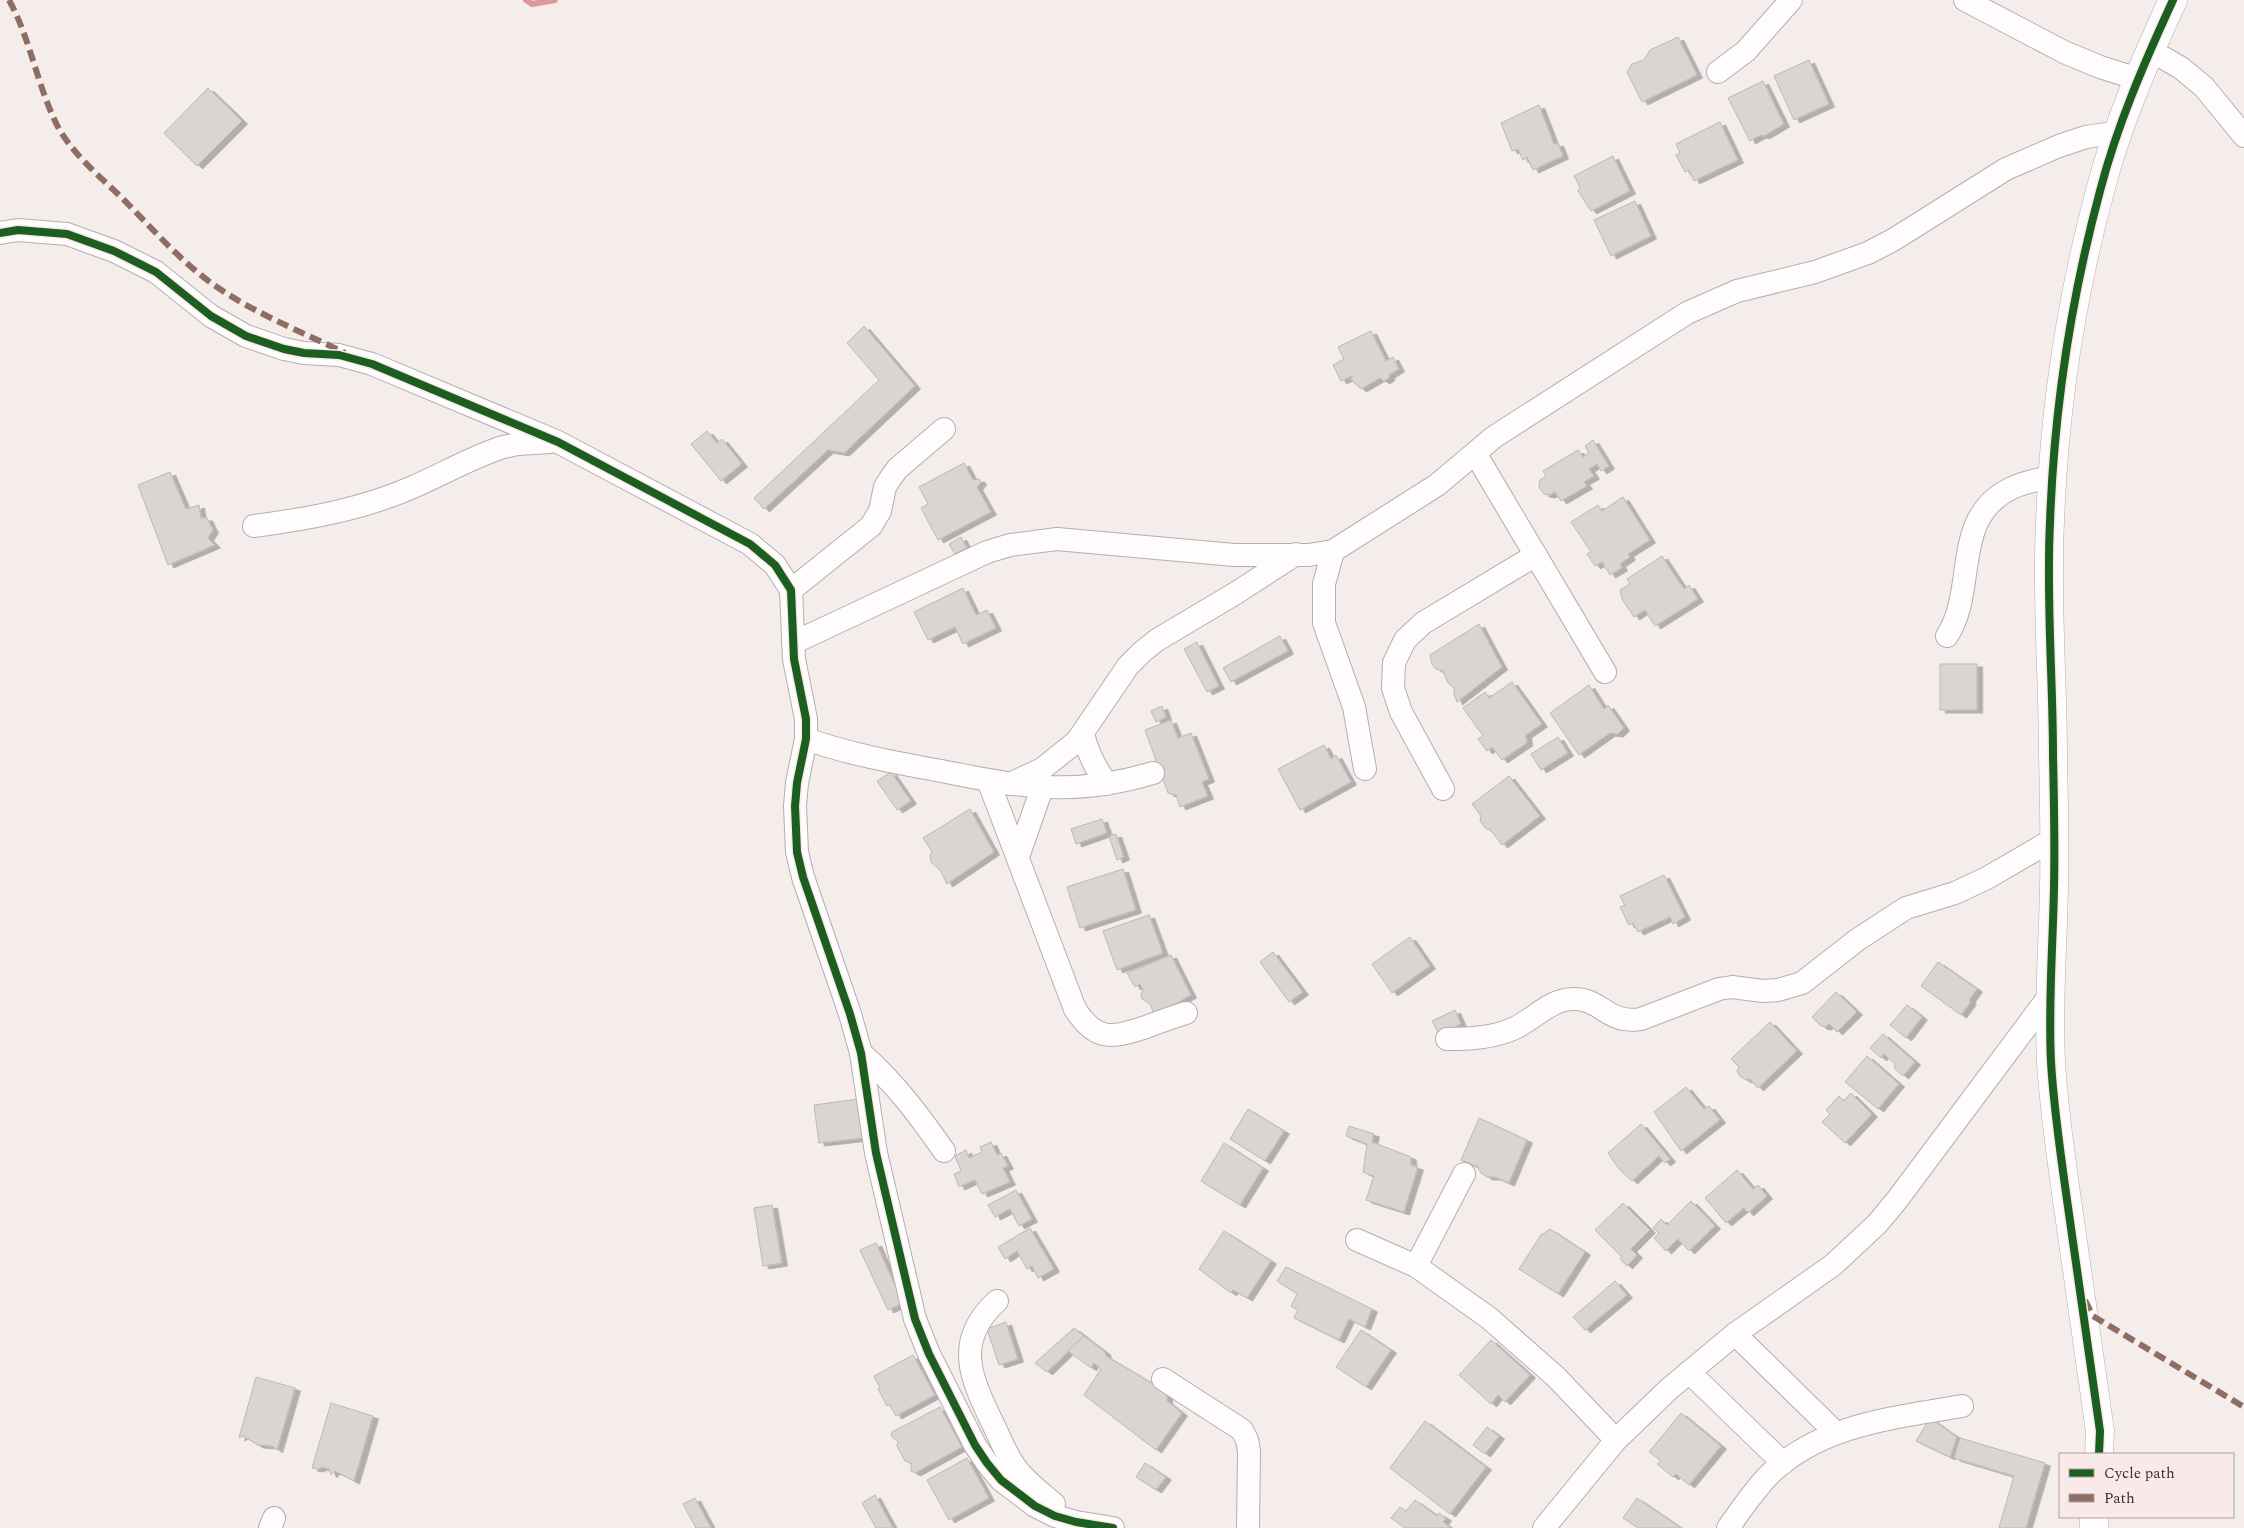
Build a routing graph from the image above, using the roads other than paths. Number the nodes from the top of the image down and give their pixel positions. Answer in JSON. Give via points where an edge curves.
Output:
{"nodes":[{"id":1,"x":1791,"y":0,"type":"edge"},
{"id":2,"x":1965,"y":0,"type":"edge"},
{"id":3,"x":2173,"y":0,"type":"edge"},
{"id":4,"x":2150,"y":50,"type":"junction"},
{"id":5,"x":1718,"y":72,"type":"dead end"},
{"id":6,"x":2138,"y":79,"type":"junction"},
{"id":7,"x":2119,"y":132,"type":"junction"},
{"id":8,"x":2244,"y":136,"type":"edge"},
{"id":9,"x":0,"y":233,"type":"edge"},
{"id":10,"x":944,"y":429,"type":"dead end"},
{"id":11,"x":558,"y":442,"type":"junction"},
{"id":12,"x":1475,"y":453,"type":"junction"},
{"id":13,"x":2052,"y":476,"type":"junction"},
{"id":14,"x":254,"y":526,"type":"dead end"},
{"id":15,"x":1333,"y":550,"type":"junction"},
{"id":16,"x":1296,"y":554,"type":"junction"},
{"id":17,"x":1536,"y":555,"type":"junction"},
{"id":18,"x":791,"y":590,"type":"junction"},
{"id":19,"x":1947,"y":636,"type":"dead end"},
{"id":20,"x":793,"y":643,"type":"junction"},
{"id":21,"x":1604,"y":672,"type":"dead end"},
{"id":22,"x":1084,"y":734,"type":"junction"},
{"id":23,"x":806,"y":739,"type":"junction"},
{"id":24,"x":1365,"y":770,"type":"dead end"},
{"id":25,"x":1153,"y":772,"type":"dead end"},
{"id":26,"x":988,"y":780,"type":"junction"},
{"id":27,"x":1010,"y":784,"type":"junction"},
{"id":28,"x":1107,"y":784,"type":"junction"},
{"id":29,"x":1042,"y":788,"type":"junction"},
{"id":30,"x":1444,"y":789,"type":"dead end"},
{"id":31,"x":2054,"y":839,"type":"junction"},
{"id":32,"x":1018,"y":857,"type":"junction"},
{"id":33,"x":2050,"y":995,"type":"junction"},
{"id":34,"x":1186,"y":1013,"type":"dead end"},
{"id":35,"x":1447,"y":1039,"type":"dead end"},
{"id":36,"x":861,"y":1053,"type":"junction"},
{"id":37,"x":944,"y":1151,"type":"dead end"},
{"id":38,"x":1464,"y":1174,"type":"dead end"},
{"id":39,"x":1357,"y":1240,"type":"dead end"},
{"id":40,"x":1416,"y":1266,"type":"junction"},
{"id":41,"x":997,"y":1301,"type":"dead end"},
{"id":42,"x":1736,"y":1334,"type":"junction"},
{"id":43,"x":1689,"y":1372,"type":"junction"},
{"id":44,"x":1163,"y":1379,"type":"dead end"},
{"id":45,"x":1962,"y":1406,"type":"dead end"},
{"id":46,"x":1835,"y":1432,"type":"junction"},
{"id":47,"x":1616,"y":1440,"type":"junction"},
{"id":48,"x":2098,"y":1453,"type":"edge"},
{"id":49,"x":1783,"y":1463,"type":"junction"},
{"id":50,"x":1076,"y":1522,"type":"junction"},
{"id":51,"x":1112,"y":1528,"type":"edge"},
{"id":52,"x":1248,"y":1528,"type":"edge"},
{"id":53,"x":1544,"y":1528,"type":"edge"},
{"id":54,"x":1728,"y":1528,"type":"edge"}],
"edges":[{"from":1,"to":5,"type":"street","via":[[1746,51]]},
{"from":2,"to":6,"type":"street","via":[[2064,52]]},
{"from":3,"to":4,"type":"street"},
{"from":4,"to":6,"type":"street"},
{"from":4,"to":8,"type":"street","via":[[2181,68],[2204,87]]},
{"from":6,"to":7,"type":"street"},
{"from":7,"to":12,"type":"street","via":[[2086,137],[2032,157],[1980,184],[1894,240],[1842,264],[1712,300],[1662,328],[1639,346],[1494,437]]},
{"from":7,"to":13,"type":"street","via":[[2100,188],[2081,271],[2065,355]]},
{"from":9,"to":11,"type":"street","via":[[18,230],[67,234],[114,251],[156,272],[211,316],[264,344],[304,354],[359,359]]},
{"from":10,"to":18,"type":"street","via":[[897,469],[885,487],[880,512],[871,526]]},
{"from":11,"to":14,"type":"street","via":[[503,447],[370,503]]},
{"from":11,"to":18,"type":"street","via":[[750,544],[775,565]]},
{"from":12,"to":15,"type":"street","via":[[1437,485]]},
{"from":12,"to":17,"type":"street"},
{"from":13,"to":19,"type":"street","via":[[2013,487],[1983,510],[1969,545],[1960,610]]},
{"from":13,"to":31,"type":"street","via":[[2049,610]]},
{"from":15,"to":16,"type":"street","via":[[1322,554]]},
{"from":15,"to":24,"type":"street","via":[[1324,584],[1324,623],[1354,707]]},
{"from":16,"to":20,"type":"street","via":[[1210,554],[1057,539],[1010,544]]},
{"from":16,"to":22,"type":"street","via":[[1142,652],[1128,666]]},
{"from":17,"to":21,"type":"street"},
{"from":17,"to":30,"type":"street","via":[[1423,623],[1405,640],[1394,663],[1393,688],[1401,712]]},
{"from":18,"to":20,"type":"street"},
{"from":20,"to":23,"type":"street","via":[[806,719]]},
{"from":22,"to":27,"type":"street","via":[[1060,756]]},
{"from":22,"to":28,"type":"street","via":[[1088,752]]},
{"from":23,"to":26,"type":"street","via":[[865,757]]},
{"from":23,"to":36,"type":"street","via":[[795,806],[797,852]]},
{"from":25,"to":28,"type":"street"},
{"from":26,"to":27,"type":"street"},
{"from":26,"to":32,"type":"street"},
{"from":27,"to":29,"type":"street"},
{"from":28,"to":29,"type":"street"},
{"from":29,"to":32,"type":"street"},
{"from":31,"to":33,"type":"street"},
{"from":31,"to":35,"type":"street","via":[[1987,878],[1906,908],[1791,988],[1763,991],[1732,987],[1719,989],[1632,1021],[1616,1018],[1590,1002],[1573,998],[1557,1002],[1507,1031],[1482,1037]]},
{"from":32,"to":34,"type":"street","via":[[1075,1009],[1083,1021],[1093,1030],[1120,1036]]},
{"from":33,"to":42,"type":"street","via":[[1877,1224],[1833,1266]]},
{"from":33,"to":48,"type":"street","via":[[2056,1120],[2100,1431]]},
{"from":36,"to":37,"type":"street","via":[[887,1075],[910,1102]]},
{"from":36,"to":50,"type":"street","via":[[876,1153],[908,1294],[929,1354],[976,1446],[1001,1480],[1023,1498],[1055,1516]]},
{"from":38,"to":40,"type":"street"},
{"from":39,"to":40,"type":"street"},
{"from":40,"to":47,"type":"street","via":[[1504,1331],[1556,1377]]},
{"from":41,"to":50,"type":"street","via":[[983,1315],[974,1332],[969,1358],[972,1380],[1018,1472]]},
{"from":42,"to":43,"type":"street"},
{"from":42,"to":46,"type":"street"},
{"from":43,"to":47,"type":"street"},
{"from":43,"to":49,"type":"street"},
{"from":44,"to":52,"type":"street","via":[[1242,1430],[1249,1452]]},
{"from":45,"to":46,"type":"street"},
{"from":46,"to":49,"type":"street"},
{"from":47,"to":53,"type":"street"},
{"from":49,"to":54,"type":"street","via":[[1758,1487]]},
{"from":50,"to":51,"type":"street"}]}
